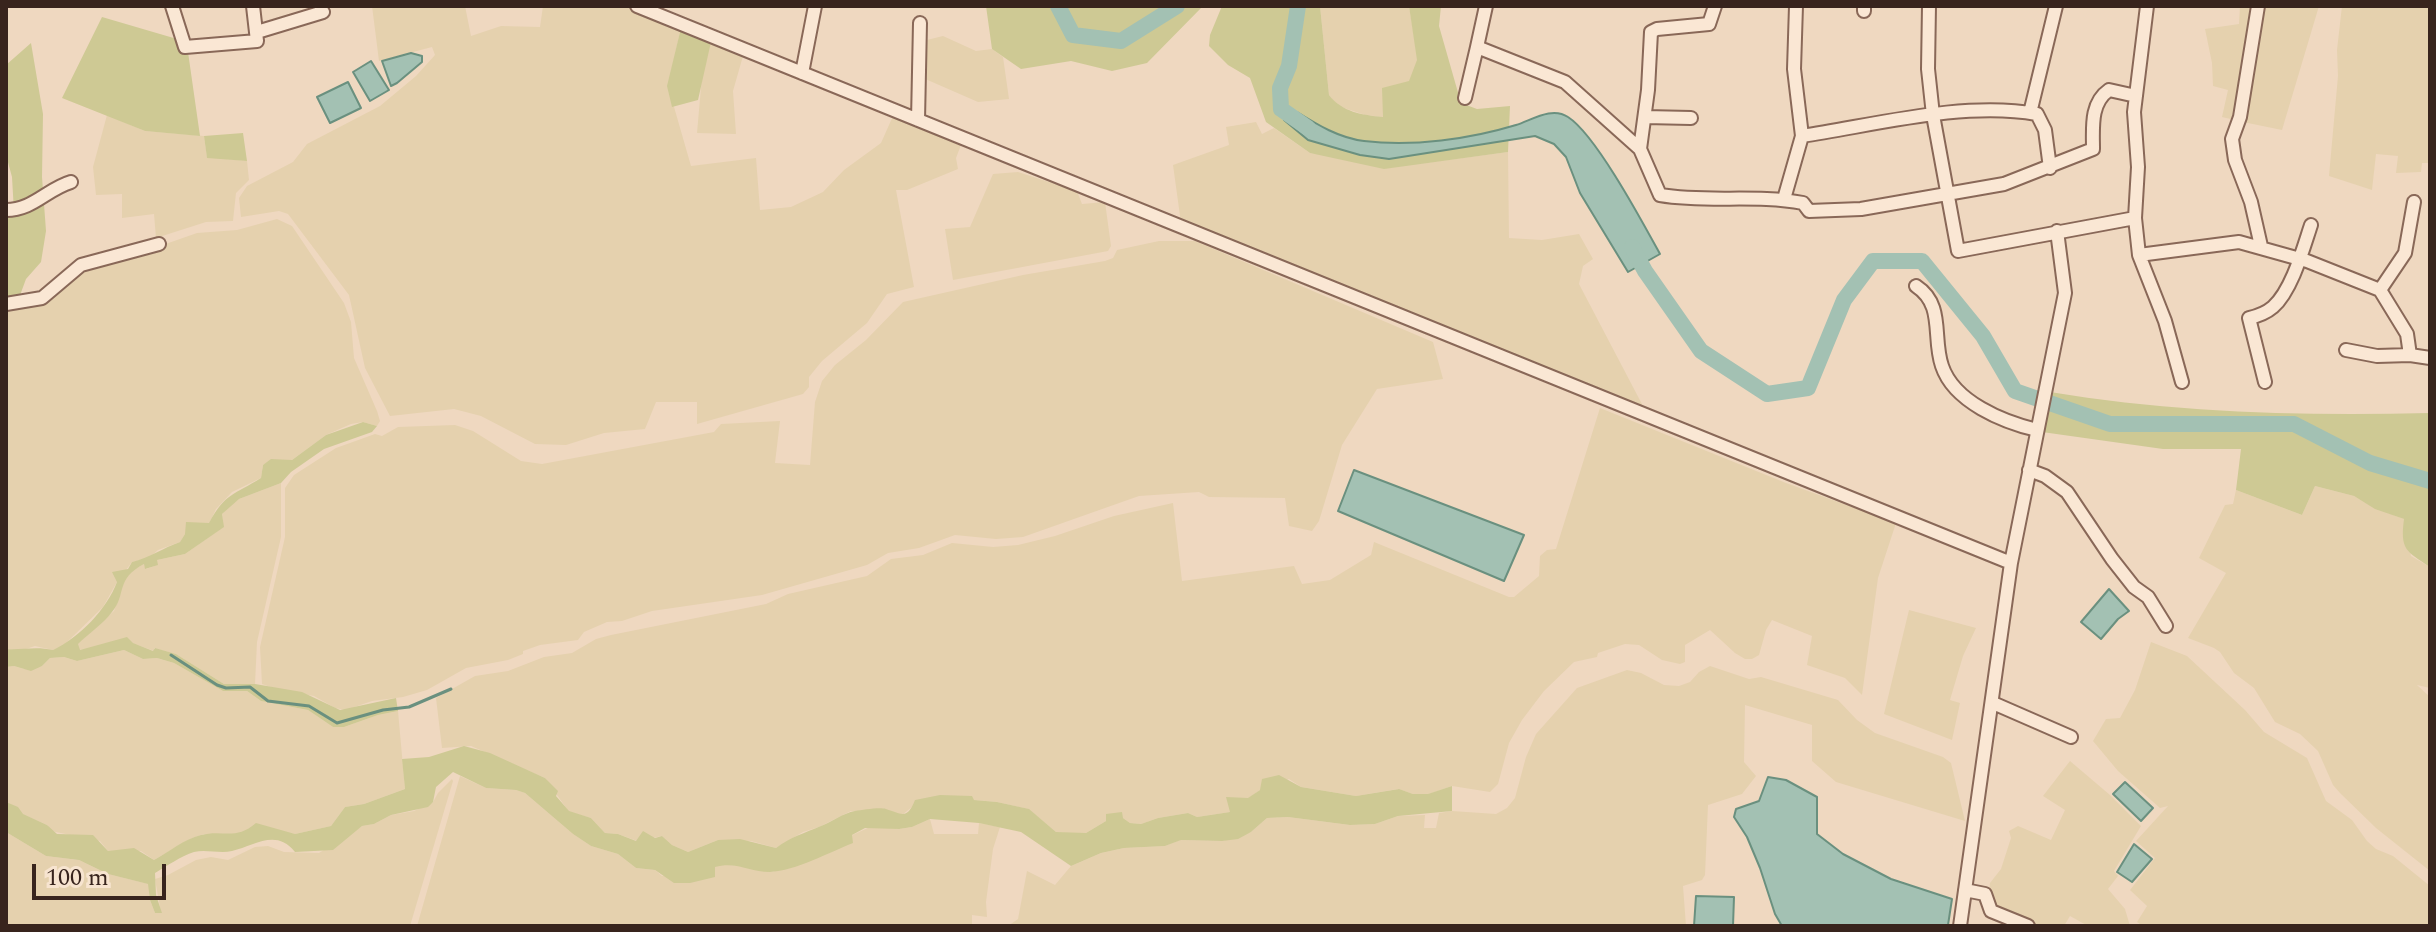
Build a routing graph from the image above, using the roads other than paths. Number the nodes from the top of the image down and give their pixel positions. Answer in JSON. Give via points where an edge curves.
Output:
{"nodes":[{"id":1,"x":172,"y":6,"type":"edge"},
{"id":2,"x":253,"y":6,"type":"edge"},
{"id":3,"x":637,"y":6,"type":"edge"},
{"id":4,"x":815,"y":6,"type":"edge"},
{"id":5,"x":1486,"y":6,"type":"edge"},
{"id":6,"x":1715,"y":6,"type":"edge"},
{"id":7,"x":1796,"y":6,"type":"edge"},
{"id":8,"x":1929,"y":6,"type":"edge"},
{"id":9,"x":2056,"y":6,"type":"edge"},
{"id":10,"x":2147,"y":6,"type":"edge"},
{"id":11,"x":2258,"y":6,"type":"edge"},
{"id":12,"x":323,"y":12,"type":"dead end"},
{"id":13,"x":920,"y":23,"type":"dead end"},
{"id":14,"x":257,"y":32,"type":"junction"},
{"id":15,"x":1477,"y":47,"type":"junction"},
{"id":16,"x":802,"y":73,"type":"junction"},
{"id":17,"x":2136,"y":96,"type":"junction"},
{"id":18,"x":1465,"y":98,"type":"dead end"},
{"id":19,"x":2030,"y":113,"type":"junction"},
{"id":20,"x":1933,"y":115,"type":"junction"},
{"id":21,"x":1645,"y":117,"type":"junction"},
{"id":22,"x":1691,"y":118,"type":"dead end"},
{"id":23,"x":918,"y":120,"type":"junction"},
{"id":24,"x":1802,"y":136,"type":"junction"},
{"id":25,"x":1640,"y":149,"type":"junction"},
{"id":26,"x":2050,"y":168,"type":"junction"},
{"id":27,"x":71,"y":182,"type":"dead end"},
{"id":28,"x":1948,"y":196,"type":"junction"},
{"id":29,"x":1784,"y":199,"type":"junction"},
{"id":30,"x":2414,"y":202,"type":"dead end"},
{"id":31,"x":6,"y":210,"type":"edge"},
{"id":32,"x":2135,"y":218,"type":"junction"},
{"id":33,"x":2311,"y":225,"type":"dead end"},
{"id":34,"x":2057,"y":231,"type":"junction"},
{"id":35,"x":159,"y":244,"type":"dead end"},
{"id":36,"x":2261,"y":246,"type":"junction"},
{"id":37,"x":2139,"y":255,"type":"junction"},
{"id":38,"x":2300,"y":259,"type":"junction"},
{"id":39,"x":1916,"y":286,"type":"dead end"},
{"id":40,"x":2380,"y":290,"type":"junction"},
{"id":41,"x":6,"y":304,"type":"edge"},
{"id":42,"x":2346,"y":350,"type":"dead end"},
{"id":43,"x":2410,"y":355,"type":"junction"},
{"id":44,"x":2430,"y":358,"type":"edge"},
{"id":45,"x":2182,"y":382,"type":"dead end"},
{"id":46,"x":2265,"y":382,"type":"dead end"},
{"id":47,"x":2038,"y":424,"type":"junction"},
{"id":48,"x":2029,"y":470,"type":"junction"},
{"id":49,"x":2011,"y":563,"type":"junction"},
{"id":50,"x":2166,"y":626,"type":"dead end"},
{"id":51,"x":1993,"y":703,"type":"junction"},
{"id":52,"x":2071,"y":737,"type":"dead end"},
{"id":53,"x":1965,"y":890,"type":"junction"},
{"id":54,"x":1960,"y":926,"type":"edge"},
{"id":55,"x":2028,"y":926,"type":"edge"}],
"edges":[{"from":1,"to":14,"type":"street","via":[[185,47],[257,41]]},
{"from":2,"to":14,"type":"street"},
{"from":3,"to":16,"type":"street"},
{"from":4,"to":16,"type":"street"},
{"from":5,"to":15,"type":"street"},
{"from":6,"to":21,"type":"street","via":[[1709,24],[1651,32]]},
{"from":7,"to":24,"type":"street","via":[[1794,69]]},
{"from":8,"to":20,"type":"street"},
{"from":9,"to":19,"type":"street"},
{"from":10,"to":17,"type":"street"},
{"from":11,"to":36,"type":"street","via":[[2232,139]]},
{"from":12,"to":14,"type":"street"},
{"from":13,"to":23,"type":"street"},
{"from":15,"to":18,"type":"street"},
{"from":15,"to":25,"type":"street","via":[[1565,82]]},
{"from":16,"to":23,"type":"street"},
{"from":17,"to":26,"type":"street","via":[[2105,92],[2096,106],[2093,149]]},
{"from":17,"to":32,"type":"street"},
{"from":19,"to":20,"type":"street"},
{"from":19,"to":26,"type":"street","via":[[2037,114],[2045,130]]},
{"from":20,"to":24,"type":"street"},
{"from":20,"to":28,"type":"street"},
{"from":21,"to":22,"type":"street"},
{"from":21,"to":25,"type":"street"},
{"from":23,"to":49,"type":"street"},
{"from":24,"to":29,"type":"street"},
{"from":25,"to":29,"type":"street","via":[[1660,195]]},
{"from":26,"to":28,"type":"street"},
{"from":27,"to":31,"type":"street","via":[[30,206]]},
{"from":28,"to":29,"type":"street","via":[[1809,211],[1803,203]]},
{"from":28,"to":34,"type":"street","via":[[1958,251]]},
{"from":30,"to":40,"type":"street","via":[[2405,253]]},
{"from":32,"to":34,"type":"street"},
{"from":32,"to":37,"type":"street"},
{"from":33,"to":38,"type":"street"},
{"from":34,"to":47,"type":"street","via":[[2065,293]]},
{"from":35,"to":41,"type":"street","via":[[81,265],[42,298]]},
{"from":36,"to":37,"type":"street","via":[[2239,242]]},
{"from":36,"to":38,"type":"street"},
{"from":37,"to":45,"type":"street"},
{"from":38,"to":40,"type":"street"},
{"from":38,"to":46,"type":"street","via":[[2272,308],[2249,318]]},
{"from":39,"to":47,"type":"street","via":[[1934,307],[1942,368],[1957,387],[1992,416],[2012,424]]},
{"from":40,"to":43,"type":"street","via":[[2407,334]]},
{"from":42,"to":43,"type":"street"},
{"from":43,"to":44,"type":"street"},
{"from":47,"to":48,"type":"street"},
{"from":48,"to":49,"type":"street"},
{"from":48,"to":50,"type":"street","via":[[2067,492]]},
{"from":49,"to":51,"type":"street"},
{"from":51,"to":52,"type":"street"},
{"from":51,"to":53,"type":"street"},
{"from":53,"to":54,"type":"street"},
{"from":53,"to":55,"type":"street","via":[[1985,894],[1991,911]]}]}
